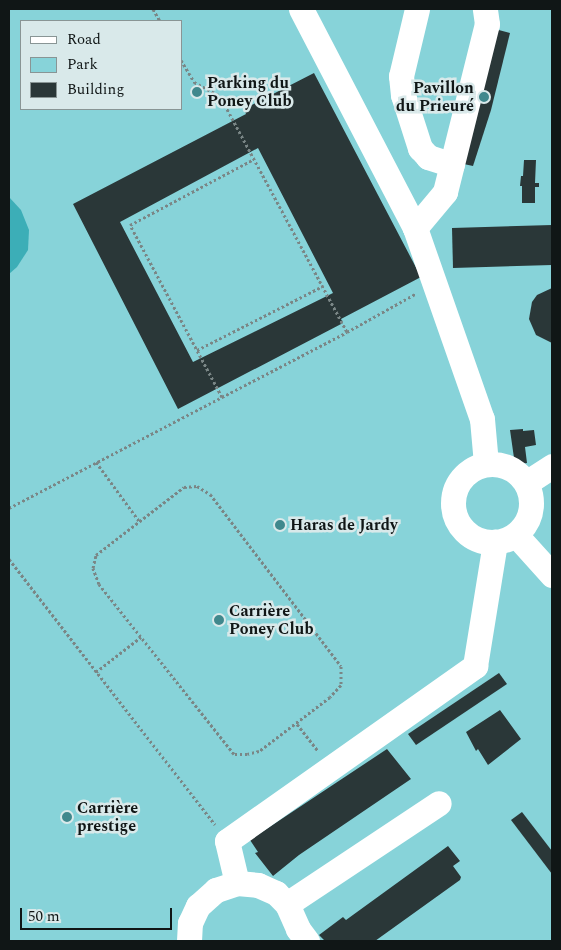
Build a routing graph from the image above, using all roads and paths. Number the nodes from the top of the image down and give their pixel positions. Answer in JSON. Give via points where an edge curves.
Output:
{"nodes":[{"id":1,"x":152,"y":9,"type":"edge"},
{"id":2,"x":301,"y":9,"type":"edge"},
{"id":3,"x":417,"y":9,"type":"edge"},
{"id":4,"x":485,"y":9,"type":"edge"},
{"id":5,"x":159,"y":20,"type":"edge"},
{"id":6,"x":182,"y":62,"type":"edge"},
{"id":7,"x":254,"y":159,"type":"junction"},
{"id":8,"x":452,"y":165,"type":"junction"},
{"id":9,"x":415,"y":228,"type":"junction"},
{"id":10,"x":432,"y":283,"type":"junction"},
{"id":11,"x":323,"y":286,"type":"junction"},
{"id":12,"x":348,"y":332,"type":"junction"},
{"id":13,"x":196,"y":350,"type":"junction"},
{"id":14,"x":222,"y":397,"type":"junction"},
{"id":15,"x":96,"y":462,"type":"junction"},
{"id":16,"x":486,"y":464,"type":"junction"},
{"id":17,"x":552,"y":466,"type":"edge"},
{"id":18,"x":526,"y":483,"type":"junction"},
{"id":19,"x":9,"y":508,"type":"edge"},
{"id":20,"x":542,"y":510,"type":"edge"},
{"id":21,"x":139,"y":521,"type":"junction"},
{"id":22,"x":506,"y":538,"type":"junction"},
{"id":23,"x":9,"y":559,"type":"edge"},
{"id":24,"x":552,"y":575,"type":"edge"},
{"id":25,"x":141,"y":637,"type":"junction"},
{"id":26,"x":96,"y":672,"type":"junction"},
{"id":27,"x":297,"y":724,"type":"junction"},
{"id":28,"x":330,"y":768,"type":"junction"},
{"id":29,"x":439,"y":803,"type":"dead end"},
{"id":30,"x":227,"y":841,"type":"junction"},
{"id":31,"x":237,"y":883,"type":"junction"},
{"id":32,"x":287,"y":904,"type":"junction"},
{"id":33,"x":301,"y":937,"type":"edge"},
{"id":34,"x":189,"y":941,"type":"edge"}],
"edges":[{"from":1,"to":5,"type":"path"},
{"from":2,"to":9,"type":"lane"},
{"from":3,"to":8,"type":"lane","via":[[401,76],[403,95],[420,148],[428,157]]},
{"from":4,"to":8,"type":"lane","via":[[487,24]]},
{"from":6,"to":7,"type":"path","via":[[194,82],[220,96]]},
{"from":7,"to":11,"type":"path"},
{"from":7,"to":13,"type":"path","via":[[130,225]]},
{"from":8,"to":9,"type":"lane","via":[[445,192]]},
{"from":9,"to":10,"type":"lane"},
{"from":10,"to":12,"type":"path"},
{"from":10,"to":16,"type":"lane","via":[[482,419]]},
{"from":11,"to":12,"type":"path"},
{"from":11,"to":13,"type":"path"},
{"from":12,"to":14,"type":"path"},
{"from":13,"to":14,"type":"path"},
{"from":14,"to":15,"type":"path"},
{"from":15,"to":19,"type":"path"},
{"from":15,"to":21,"type":"path"},
{"from":16,"to":18,"type":"lane","via":[[504,465],[516,471]]},
{"from":16,"to":22,"type":"lane","via":[[473,468],[461,479],[454,491],[453,509],[459,525],[469,535],[482,541]]},
{"from":17,"to":18,"type":"lane"},
{"from":18,"to":20,"type":"lane"},
{"from":20,"to":22,"type":"lane"},
{"from":21,"to":25,"type":"path","via":[[96,555],[93,568],[99,584]]},
{"from":21,"to":27,"type":"path","via":[[184,487],[197,486],[210,494],[341,666],[341,686]]},
{"from":22,"to":24,"type":"lane"},
{"from":22,"to":28,"type":"lane","via":[[475,666]]},
{"from":23,"to":26,"type":"path"},
{"from":25,"to":26,"type":"path"},
{"from":25,"to":27,"type":"path","via":[[234,754],[259,751]]},
{"from":26,"to":30,"type":"path"},
{"from":27,"to":28,"type":"path"},
{"from":28,"to":30,"type":"lane"},
{"from":29,"to":32,"type":"lane"},
{"from":30,"to":31,"type":"lane"},
{"from":31,"to":32,"type":"lane","via":[[258,885],[276,893]]},
{"from":31,"to":34,"type":"lane","via":[[216,890],[198,906],[190,923]]},
{"from":32,"to":33,"type":"lane"}]}
